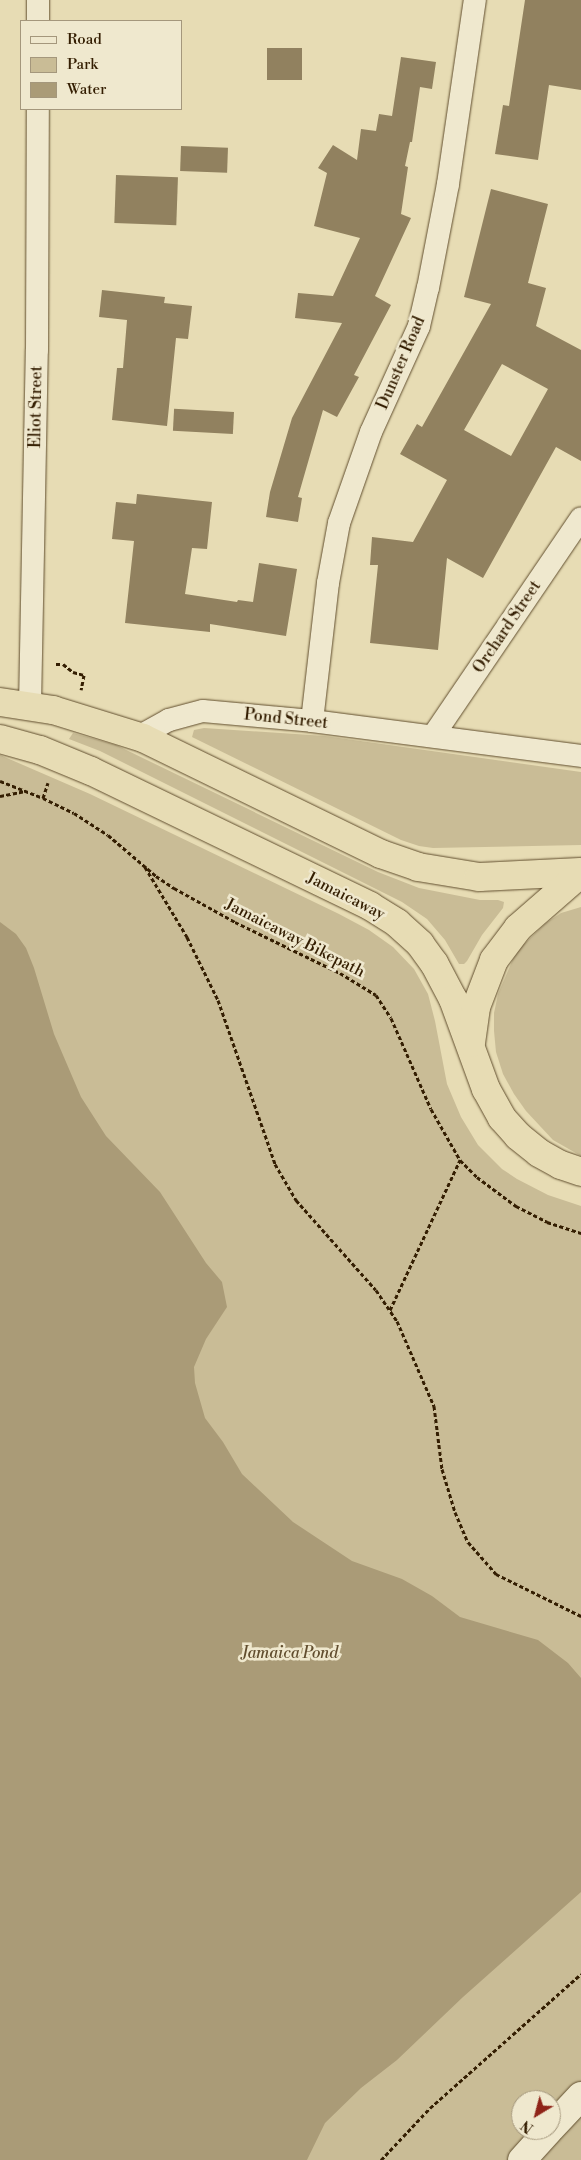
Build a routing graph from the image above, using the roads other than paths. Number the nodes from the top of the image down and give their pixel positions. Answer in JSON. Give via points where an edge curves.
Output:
{"nodes":[{"id":1,"x":38,"y":0,"type":"edge"},
{"id":2,"x":475,"y":0,"type":"edge"},
{"id":3,"x":38,"y":20,"type":"edge"},
{"id":4,"x":38,"y":110,"type":"edge"},
{"id":5,"x":581,"y":518,"type":"edge"},
{"id":6,"x":0,"y":702,"type":"edge"},
{"id":7,"x":30,"y":706,"type":"junction"},
{"id":8,"x":312,"y":721,"type":"junction"},
{"id":9,"x":433,"y":736,"type":"junction"},
{"id":10,"x":138,"y":737,"type":"junction"},
{"id":11,"x":0,"y":739,"type":"edge"},
{"id":12,"x":581,"y":756,"type":"edge"},
{"id":13,"x":581,"y":872,"type":"edge"},
{"id":14,"x":471,"y":1048,"type":"junction"},
{"id":15,"x":581,"y":1172,"type":"edge"},
{"id":16,"x":581,"y":2096,"type":"edge"},
{"id":17,"x":561,"y":2117,"type":"edge"},
{"id":18,"x":540,"y":2140,"type":"edge"},
{"id":19,"x":522,"y":2160,"type":"edge"}],
"edges":[{"from":1,"to":3,"type":"street"},
{"from":2,"to":8,"type":"street","name":"Dunster Road","via":[[448,184],[430,280],[419,326],[364,448],[339,523],[328,583]]},
{"from":4,"to":7,"type":"street","name":"Eliot Street"},
{"from":5,"to":9,"type":"street","name":"Orchard Street"},
{"from":6,"to":7,"type":"highway"},
{"from":7,"to":10,"type":"highway","via":[[88,719]]},
{"from":8,"to":9,"type":"street","name":"Pond Street"},
{"from":8,"to":10,"type":"street","name":"Pond Street","via":[[203,711],[169,720]]},
{"from":9,"to":12,"type":"street","name":"Pond Street"},
{"from":10,"to":13,"type":"highway","via":[[404,863],[473,877]]},
{"from":11,"to":14,"type":"highway","name":"Jamaicaway","via":[[40,750],[92,771],[385,915],[410,933],[434,963],[453,999]]},
{"from":13,"to":14,"type":"highway","via":[[518,928],[494,960],[476,1007]]},
{"from":14,"to":15,"type":"highway","name":"Jamaicaway","via":[[502,1118],[518,1136],[544,1156]]},
{"from":16,"to":17,"type":"main road"},
{"from":18,"to":19,"type":"main road"}]}
